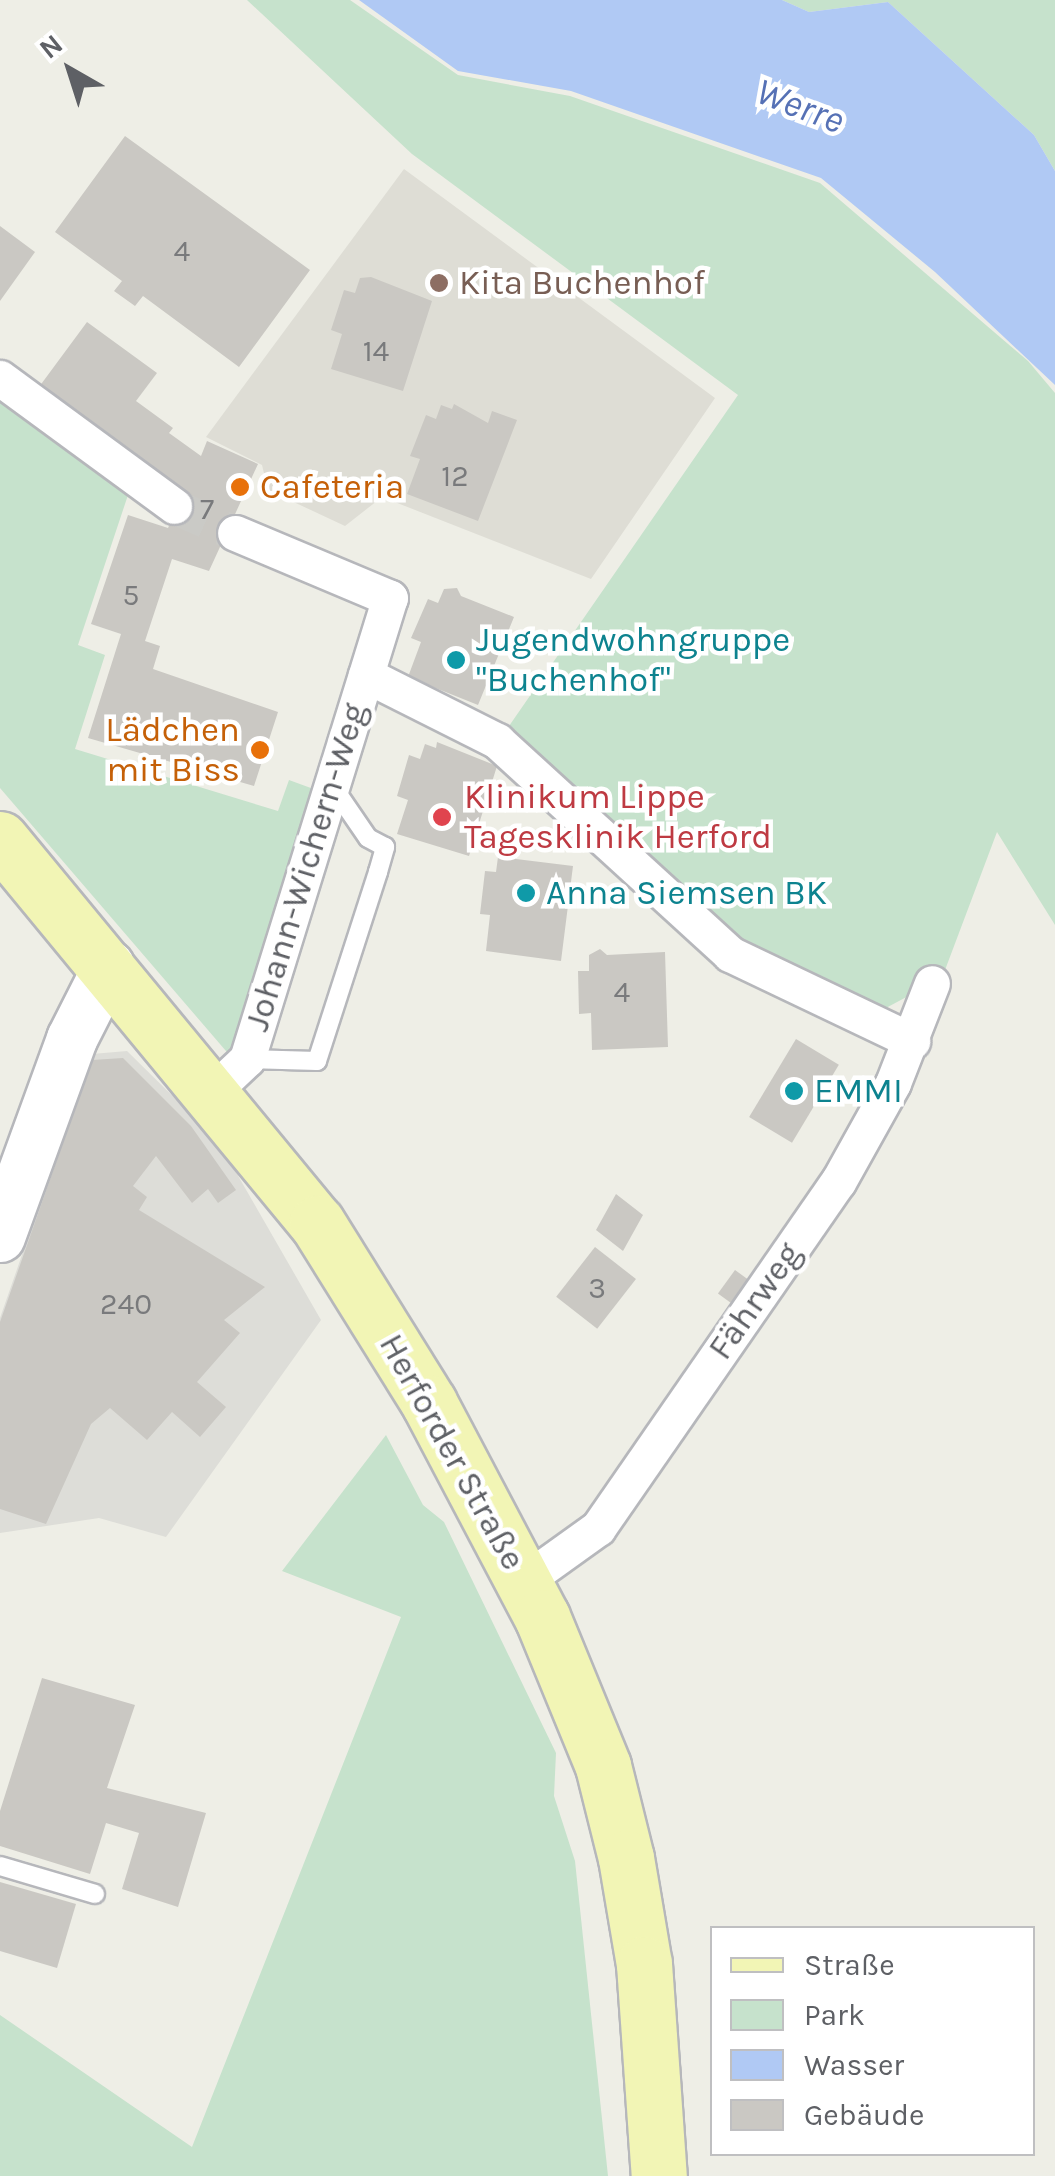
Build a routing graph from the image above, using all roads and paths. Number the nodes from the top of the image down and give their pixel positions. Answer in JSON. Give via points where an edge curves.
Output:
{"nodes":[{"id":1,"x":0,"y":378,"type":"edge"},
{"id":2,"x":174,"y":506,"type":"tunnel mouth"},
{"id":3,"x":235,"y":532,"type":"tunnel mouth"},
{"id":4,"x":366,"y":675,"type":"junction"},
{"id":5,"x":331,"y":784,"type":"junction"},
{"id":6,"x":0,"y":839,"type":"edge"},
{"id":7,"x":109,"y":966,"type":"junction"},
{"id":8,"x":932,"y":983,"type":"dead end"},
{"id":9,"x":912,"y":1041,"type":"junction"},
{"id":10,"x":230,"y":1076,"type":"junction"},
{"id":11,"x":0,"y":1237,"type":"edge"},
{"id":12,"x":524,"y":1581,"type":"junction"},
{"id":13,"x":0,"y":1866,"type":"edge"},
{"id":14,"x":95,"y":1894,"type":"dead end"},
{"id":15,"x":659,"y":2176,"type":"edge"}],
"edges":[{"from":1,"to":2,"type":"street"},
{"from":3,"to":4,"type":"street","name":"Johann-Wichern-Weg","via":[[390,598]]},
{"from":4,"to":5,"type":"street","name":"Johann-Wichern-Weg"},
{"from":4,"to":9,"type":"street","name":"Johann-Wichern-Weg","via":[[497,742],[730,954]]},
{"from":5,"to":10,"type":"street","name":"Johann-Wichern-Weg"},
{"from":5,"to":10,"type":"lane","via":[[368,838],[385,847],[317,1061]]},
{"from":6,"to":7,"type":"main road","name":"Herforder Straße"},
{"from":7,"to":10,"type":"main road","name":"Herforder Straße"},
{"from":7,"to":11,"type":"street","via":[[72,1039]]},
{"from":8,"to":9,"type":"street","name":"Fährweg"},
{"from":9,"to":12,"type":"street","name":"Fährweg","via":[[838,1182],[598,1528]]},
{"from":10,"to":12,"type":"main road","name":"Herforder Straße","via":[[366,1299]]},
{"from":12,"to":15,"type":"main road","name":"Herforder Straße","via":[[603,1766],[626,1858],[644,1964]]},
{"from":13,"to":14,"type":"lane"}]}
